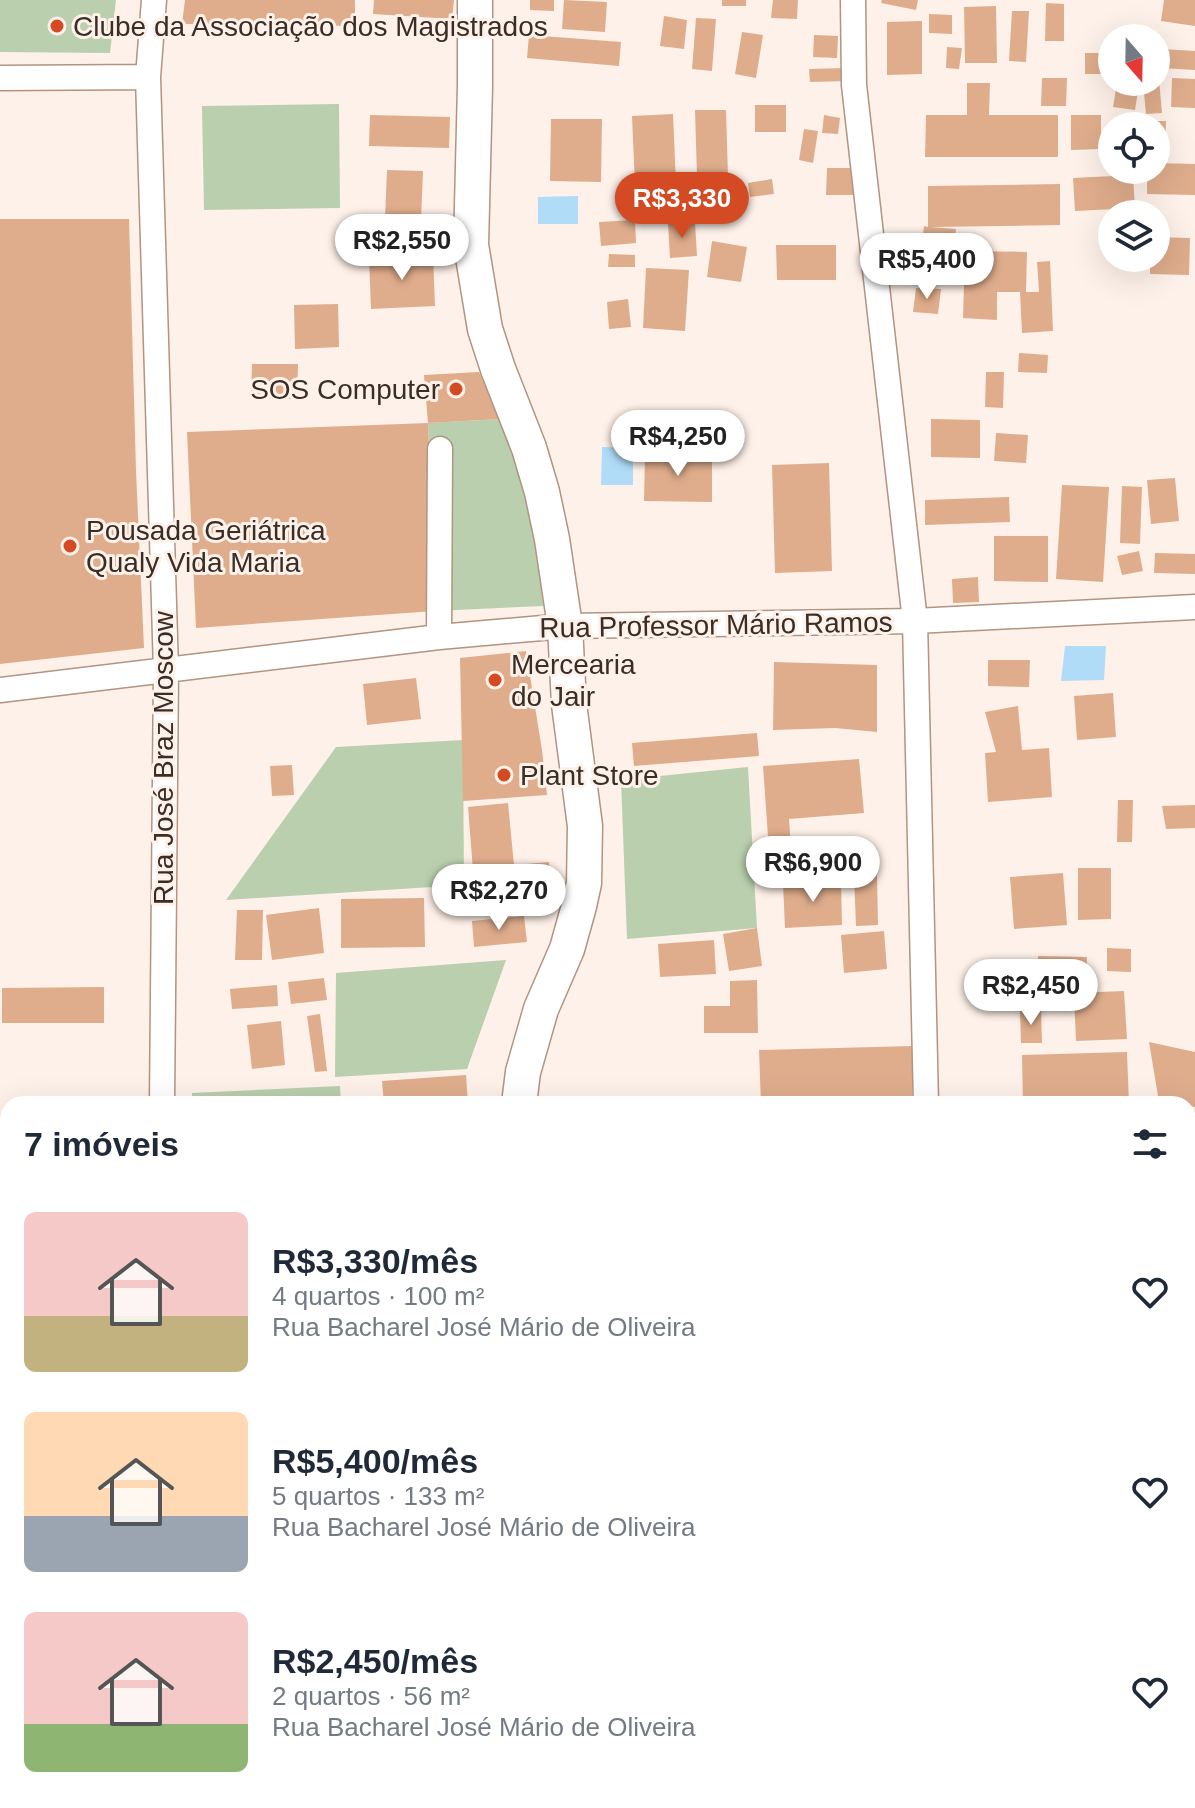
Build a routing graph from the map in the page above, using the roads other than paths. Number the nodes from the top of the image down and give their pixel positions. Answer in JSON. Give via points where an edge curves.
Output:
{"nodes":[{"id":1,"x":154,"y":0,"type":"edge"},
{"id":2,"x":475,"y":0,"type":"edge"},
{"id":3,"x":853,"y":0,"type":"edge"},
{"id":4,"x":148,"y":77,"type":"junction"},
{"id":5,"x":0,"y":78,"type":"edge"},
{"id":6,"x":440,"y":449,"type":"dead end"},
{"id":7,"x":1195,"y":607,"type":"edge"},
{"id":8,"x":915,"y":621,"type":"junction"},
{"id":9,"x":565,"y":626,"type":"junction"},
{"id":10,"x":439,"y":637,"type":"junction"},
{"id":11,"x":166,"y":670,"type":"junction"},
{"id":12,"x":0,"y":690,"type":"edge"},
{"id":13,"x":162,"y":1096,"type":"edge"},
{"id":14,"x":520,"y":1096,"type":"edge"},
{"id":15,"x":926,"y":1096,"type":"edge"}],
"edges":[{"from":1,"to":4,"type":"street","name":"Rua José Braz Moscow"},
{"from":2,"to":9,"type":"main road","via":[[471,245],[485,329],[542,492]]},
{"from":3,"to":8,"type":"street","via":[[854,85]]},
{"from":4,"to":5,"type":"street"},
{"from":4,"to":11,"type":"street","name":"Rua José Braz Moscow"},
{"from":6,"to":10,"type":"street"},
{"from":7,"to":8,"type":"street","name":"Rua Professor Mário Ramos"},
{"from":8,"to":9,"type":"street","name":"Rua Professor Mário Ramos"},
{"from":8,"to":15,"type":"street"},
{"from":9,"to":10,"type":"street","name":"Rua Professor Mário Ramos"},
{"from":9,"to":14,"type":"main road","via":[[585,826],[584,883],[567,949],[541,1009]]},
{"from":10,"to":11,"type":"street","name":"Rua Professor Mário Ramos"},
{"from":11,"to":12,"type":"street","name":"Rua Professor Mário Ramos"},
{"from":11,"to":13,"type":"street","name":"Rua José Braz Moscow"}]}
